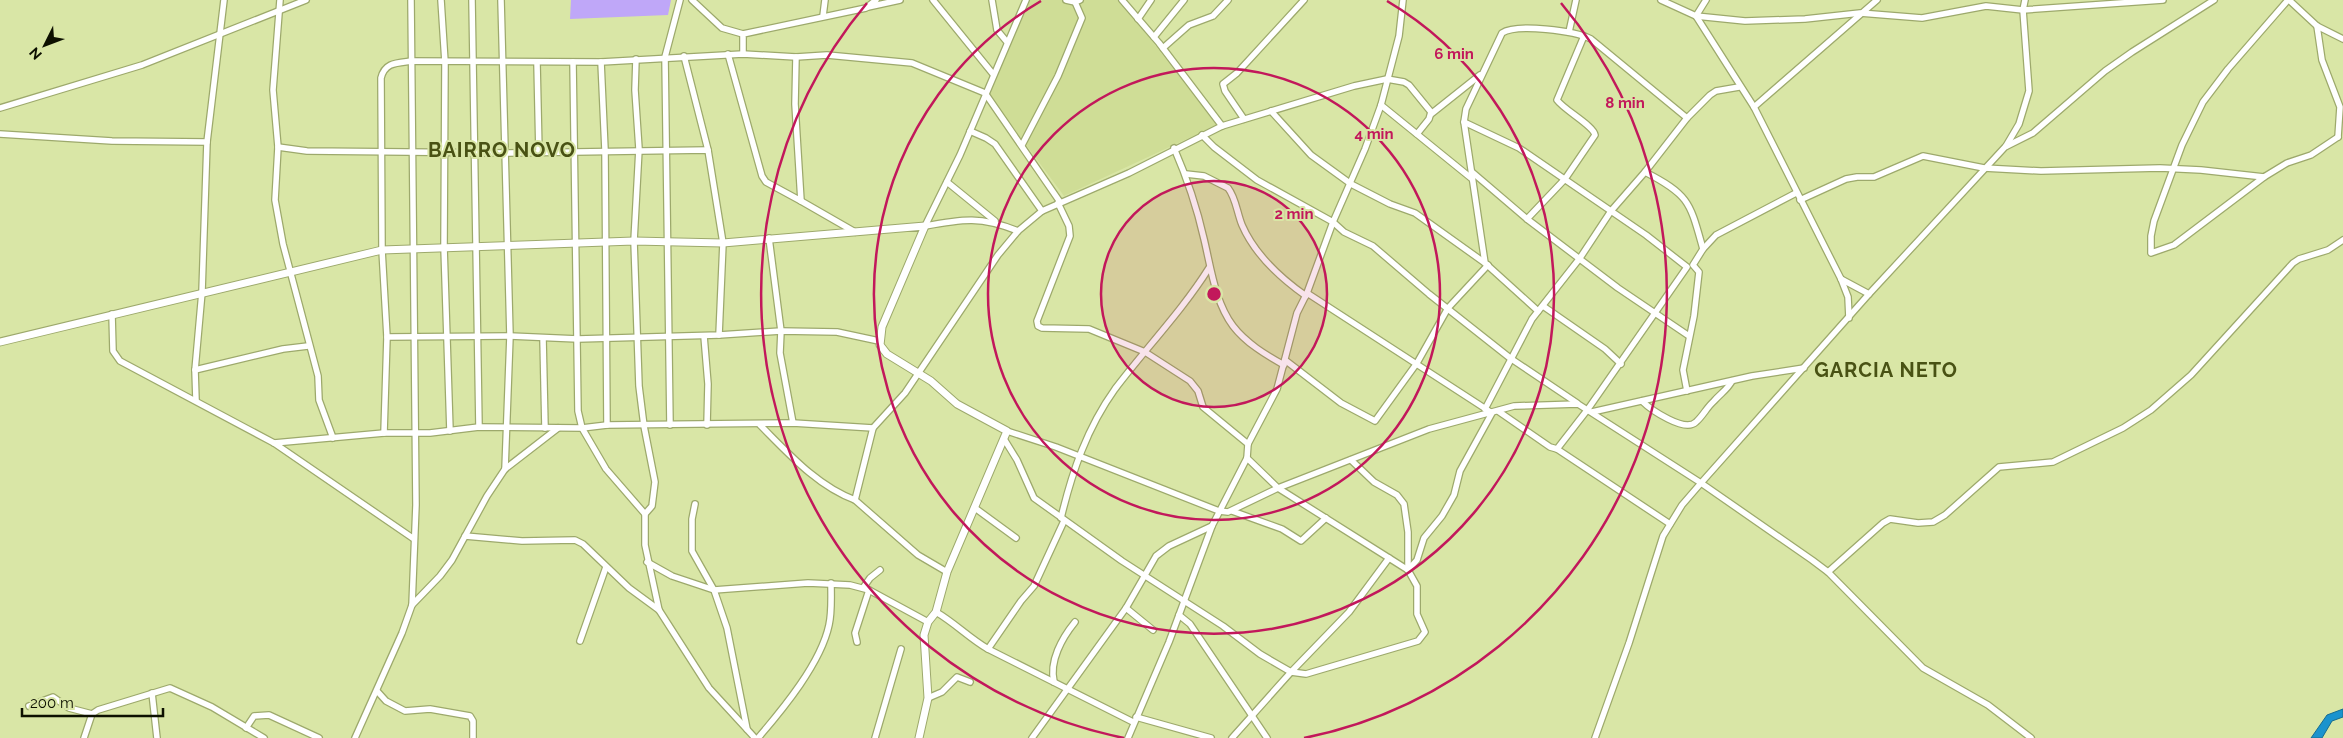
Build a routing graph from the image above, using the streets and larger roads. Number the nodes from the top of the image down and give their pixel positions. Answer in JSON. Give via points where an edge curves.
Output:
{"nodes":[{"id":1,"x":224,"y":0,"type":"edge"},
{"id":2,"x":280,"y":0,"type":"edge"},
{"id":3,"x":306,"y":0,"type":"edge"},
{"id":4,"x":411,"y":0,"type":"edge"},
{"id":5,"x":441,"y":0,"type":"edge"},
{"id":6,"x":472,"y":0,"type":"edge"},
{"id":7,"x":501,"y":0,"type":"edge"},
{"id":8,"x":680,"y":0,"type":"edge"},
{"id":9,"x":692,"y":0,"type":"edge"},
{"id":10,"x":825,"y":0,"type":"edge"},
{"id":11,"x":876,"y":0,"type":"edge"},
{"id":12,"x":900,"y":0,"type":"edge"},
{"id":13,"x":933,"y":0,"type":"edge"},
{"id":14,"x":992,"y":0,"type":"edge"},
{"id":15,"x":1026,"y":0,"type":"edge"},
{"id":16,"x":1066,"y":0,"type":"edge"},
{"id":17,"x":1122,"y":0,"type":"edge"},
{"id":18,"x":1151,"y":0,"type":"edge"},
{"id":19,"x":1184,"y":0,"type":"edge"},
{"id":20,"x":1228,"y":0,"type":"edge"},
{"id":21,"x":1304,"y":0,"type":"edge"},
{"id":22,"x":1403,"y":0,"type":"edge"},
{"id":23,"x":1576,"y":0,"type":"edge"},
{"id":24,"x":1661,"y":0,"type":"edge"},
{"id":25,"x":1706,"y":0,"type":"edge"},
{"id":26,"x":1877,"y":0,"type":"edge"},
{"id":27,"x":2025,"y":0,"type":"edge"},
{"id":28,"x":2163,"y":0,"type":"edge"},
{"id":29,"x":2214,"y":0,"type":"edge"},
{"id":30,"x":2289,"y":0,"type":"edge"},
{"id":31,"x":1077,"y":1,"type":"edge"},
{"id":32,"x":866,"y":8,"type":"junction"},
{"id":33,"x":279,"y":10,"type":"junction"},
{"id":34,"x":2023,"y":10,"type":"junction"},
{"id":35,"x":1860,"y":13,"type":"junction"},
{"id":36,"x":824,"y":16,"type":"junction"},
{"id":37,"x":1696,"y":16,"type":"junction"},
{"id":38,"x":1138,"y":19,"type":"junction"},
{"id":39,"x":2317,"y":26,"type":"junction"},
{"id":40,"x":1569,"y":32,"type":"junction"},
{"id":41,"x":743,"y":34,"type":"junction"},
{"id":42,"x":1584,"y":36,"type":"junction"},
{"id":43,"x":218,"y":37,"type":"junction"},
{"id":44,"x":1154,"y":37,"type":"junction"},
{"id":45,"x":2343,"y":39,"type":"edge"},
{"id":46,"x":1007,"y":42,"type":"junction"},
{"id":47,"x":1163,"y":48,"type":"junction"},
{"id":48,"x":728,"y":54,"type":"junction"},
{"id":49,"x":743,"y":54,"type":"junction"},
{"id":50,"x":684,"y":56,"type":"junction"},
{"id":51,"x":796,"y":57,"type":"junction"},
{"id":52,"x":665,"y":58,"type":"junction"},
{"id":53,"x":636,"y":59,"type":"junction"},
{"id":54,"x":412,"y":61,"type":"junction"},
{"id":55,"x":445,"y":62,"type":"junction"},
{"id":56,"x":474,"y":62,"type":"junction"},
{"id":57,"x":504,"y":62,"type":"junction"},
{"id":58,"x":573,"y":62,"type":"junction"},
{"id":59,"x":601,"y":62,"type":"junction"},
{"id":60,"x":538,"y":63,"type":"junction"},
{"id":61,"x":993,"y":74,"type":"junction"},
{"id":62,"x":1482,"y":74,"type":"junction"},
{"id":63,"x":1387,"y":79,"type":"junction"},
{"id":64,"x":1740,"y":87,"type":"junction"},
{"id":65,"x":985,"y":93,"type":"junction"},
{"id":66,"x":1381,"y":105,"type":"junction"},
{"id":67,"x":1754,"y":107,"type":"junction"},
{"id":68,"x":0,"y":108,"type":"edge"},
{"id":69,"x":1271,"y":111,"type":"junction"},
{"id":70,"x":1431,"y":114,"type":"junction"},
{"id":71,"x":1687,"y":118,"type":"junction"},
{"id":72,"x":1244,"y":119,"type":"junction"},
{"id":73,"x":1464,"y":122,"type":"junction"},
{"id":74,"x":1222,"y":126,"type":"junction"},
{"id":75,"x":2342,"y":130,"type":"edge"},
{"id":76,"x":970,"y":131,"type":"junction"},
{"id":77,"x":0,"y":134,"type":"edge"},
{"id":78,"x":1417,"y":134,"type":"junction"},
{"id":79,"x":1202,"y":135,"type":"junction"},
{"id":80,"x":2341,"y":140,"type":"edge"},
{"id":81,"x":207,"y":142,"type":"junction"},
{"id":82,"x":1022,"y":145,"type":"junction"},
{"id":83,"x":278,"y":147,"type":"junction"},
{"id":84,"x":2005,"y":147,"type":"junction"},
{"id":85,"x":1174,"y":148,"type":"junction"},
{"id":86,"x":639,"y":149,"type":"junction"},
{"id":87,"x":667,"y":149,"type":"junction"},
{"id":88,"x":383,"y":150,"type":"junction"},
{"id":89,"x":413,"y":150,"type":"junction"},
{"id":90,"x":605,"y":150,"type":"junction"},
{"id":91,"x":708,"y":150,"type":"junction"},
{"id":92,"x":444,"y":152,"type":"junction"},
{"id":93,"x":474,"y":152,"type":"junction"},
{"id":94,"x":574,"y":152,"type":"junction"},
{"id":95,"x":506,"y":153,"type":"junction"},
{"id":96,"x":539,"y":153,"type":"junction"},
{"id":97,"x":1984,"y":168,"type":"junction"},
{"id":98,"x":2174,"y":169,"type":"junction"},
{"id":99,"x":1646,"y":172,"type":"junction"},
{"id":100,"x":1186,"y":174,"type":"junction"},
{"id":101,"x":1472,"y":175,"type":"junction"},
{"id":102,"x":2264,"y":177,"type":"junction"},
{"id":103,"x":1565,"y":179,"type":"junction"},
{"id":104,"x":947,"y":182,"type":"junction"},
{"id":105,"x":1351,"y":184,"type":"junction"},
{"id":106,"x":1796,"y":193,"type":"junction"},
{"id":107,"x":1800,"y":200,"type":"junction"},
{"id":108,"x":801,"y":201,"type":"junction"},
{"id":109,"x":1059,"y":202,"type":"junction"},
{"id":110,"x":1042,"y":211,"type":"junction"},
{"id":111,"x":1611,"y":211,"type":"junction"},
{"id":112,"x":1527,"y":219,"type":"junction"},
{"id":113,"x":995,"y":221,"type":"junction"},
{"id":114,"x":1332,"y":222,"type":"junction"},
{"id":115,"x":925,"y":226,"type":"junction"},
{"id":116,"x":1018,"y":231,"type":"junction"},
{"id":117,"x":855,"y":232,"type":"junction"},
{"id":118,"x":769,"y":238,"type":"junction"},
{"id":119,"x":2343,"y":240,"type":"edge"},
{"id":120,"x":634,"y":241,"type":"junction"},
{"id":121,"x":605,"y":242,"type":"junction"},
{"id":122,"x":669,"y":242,"type":"junction"},
{"id":123,"x":723,"y":243,"type":"junction"},
{"id":124,"x":574,"y":244,"type":"junction"},
{"id":125,"x":509,"y":245,"type":"junction"},
{"id":126,"x":476,"y":246,"type":"junction"},
{"id":127,"x":444,"y":247,"type":"junction"},
{"id":128,"x":413,"y":248,"type":"junction"},
{"id":129,"x":382,"y":250,"type":"junction"},
{"id":130,"x":1702,"y":250,"type":"junction"},
{"id":131,"x":1580,"y":258,"type":"junction"},
{"id":132,"x":1487,"y":264,"type":"junction"},
{"id":133,"x":1690,"y":266,"type":"junction"},
{"id":134,"x":1209,"y":268,"type":"junction"},
{"id":135,"x":291,"y":272,"type":"junction"},
{"id":136,"x":1841,"y":279,"type":"junction"},
{"id":137,"x":202,"y":292,"type":"junction"},
{"id":138,"x":1306,"y":294,"type":"junction"},
{"id":139,"x":1869,"y":294,"type":"junction"},
{"id":140,"x":1448,"y":308,"type":"junction"},
{"id":141,"x":1541,"y":308,"type":"junction"},
{"id":142,"x":1656,"y":313,"type":"junction"},
{"id":143,"x":112,"y":314,"type":"junction"},
{"id":144,"x":1849,"y":318,"type":"junction"},
{"id":145,"x":781,"y":331,"type":"junction"},
{"id":146,"x":510,"y":336,"type":"junction"},
{"id":147,"x":638,"y":336,"type":"junction"},
{"id":148,"x":704,"y":336,"type":"junction"},
{"id":149,"x":719,"y":336,"type":"junction"},
{"id":150,"x":1689,"y":336,"type":"junction"},
{"id":151,"x":387,"y":337,"type":"junction"},
{"id":152,"x":479,"y":337,"type":"junction"},
{"id":153,"x":669,"y":337,"type":"junction"},
{"id":154,"x":415,"y":338,"type":"junction"},
{"id":155,"x":448,"y":338,"type":"junction"},
{"id":156,"x":543,"y":338,"type":"junction"},
{"id":157,"x":607,"y":338,"type":"junction"},
{"id":158,"x":578,"y":339,"type":"junction"},
{"id":159,"x":879,"y":341,"type":"junction"},
{"id":160,"x":0,"y":342,"type":"edge"},
{"id":161,"x":308,"y":346,"type":"junction"},
{"id":162,"x":1145,"y":352,"type":"junction"},
{"id":163,"x":1510,"y":358,"type":"junction"},
{"id":164,"x":1285,"y":363,"type":"junction"},
{"id":165,"x":1417,"y":363,"type":"junction"},
{"id":166,"x":1621,"y":364,"type":"junction"},
{"id":167,"x":1804,"y":368,"type":"junction"},
{"id":168,"x":195,"y":370,"type":"junction"},
{"id":169,"x":918,"y":373,"type":"junction"},
{"id":170,"x":1732,"y":381,"type":"junction"},
{"id":171,"x":1687,"y":392,"type":"junction"},
{"id":172,"x":196,"y":400,"type":"junction"},
{"id":173,"x":1642,"y":401,"type":"junction"},
{"id":174,"x":1578,"y":404,"type":"junction"},
{"id":175,"x":1485,"y":409,"type":"junction"},
{"id":176,"x":1590,"y":411,"type":"junction"},
{"id":177,"x":1495,"y":412,"type":"junction"},
{"id":178,"x":793,"y":423,"type":"junction"},
{"id":179,"x":607,"y":425,"type":"junction"},
{"id":180,"x":670,"y":425,"type":"junction"},
{"id":181,"x":707,"y":425,"type":"junction"},
{"id":182,"x":760,"y":425,"type":"junction"},
{"id":183,"x":508,"y":426,"type":"junction"},
{"id":184,"x":644,"y":426,"type":"junction"},
{"id":185,"x":480,"y":427,"type":"junction"},
{"id":186,"x":545,"y":428,"type":"junction"},
{"id":187,"x":558,"y":428,"type":"junction"},
{"id":188,"x":582,"y":428,"type":"junction"},
{"id":189,"x":873,"y":428,"type":"junction"},
{"id":190,"x":450,"y":431,"type":"junction"},
{"id":191,"x":1007,"y":431,"type":"junction"},
{"id":192,"x":384,"y":433,"type":"junction"},
{"id":193,"x":415,"y":433,"type":"junction"},
{"id":194,"x":334,"y":438,"type":"junction"},
{"id":195,"x":1004,"y":440,"type":"junction"},
{"id":196,"x":274,"y":443,"type":"junction"},
{"id":197,"x":1248,"y":444,"type":"junction"},
{"id":198,"x":1557,"y":449,"type":"junction"},
{"id":199,"x":1078,"y":456,"type":"junction"},
{"id":200,"x":1247,"y":458,"type":"junction"},
{"id":201,"x":1351,"y":460,"type":"junction"},
{"id":202,"x":506,"y":469,"type":"junction"},
{"id":203,"x":1701,"y":483,"type":"junction"},
{"id":204,"x":1278,"y":488,"type":"junction"},
{"id":205,"x":856,"y":500,"type":"junction"},
{"id":206,"x":695,"y":504,"type":"dead end"},
{"id":207,"x":975,"y":508,"type":"junction"},
{"id":208,"x":1219,"y":511,"type":"junction"},
{"id":209,"x":1232,"y":511,"type":"junction"},
{"id":210,"x":645,"y":514,"type":"junction"},
{"id":211,"x":1326,"y":518,"type":"junction"},
{"id":212,"x":1063,"y":520,"type":"junction"},
{"id":213,"x":1670,"y":524,"type":"junction"},
{"id":214,"x":1212,"y":526,"type":"junction"},
{"id":215,"x":465,"y":536,"type":"junction"},
{"id":216,"x":1016,"y":538,"type":"dead end"},
{"id":217,"x":414,"y":539,"type":"junction"},
{"id":218,"x":1390,"y":558,"type":"junction"},
{"id":219,"x":647,"y":562,"type":"junction"},
{"id":220,"x":606,"y":567,"type":"junction"},
{"id":221,"x":880,"y":570,"type":"dead end"},
{"id":222,"x":1408,"y":570,"type":"junction"},
{"id":223,"x":947,"y":572,"type":"junction"},
{"id":224,"x":1828,"y":572,"type":"junction"},
{"id":225,"x":1145,"y":576,"type":"junction"},
{"id":226,"x":831,"y":583,"type":"junction"},
{"id":227,"x":866,"y":589,"type":"junction"},
{"id":228,"x":714,"y":590,"type":"junction"},
{"id":229,"x":1185,"y":602,"type":"junction"},
{"id":230,"x":412,"y":605,"type":"junction"},
{"id":231,"x":1126,"y":608,"type":"junction"},
{"id":232,"x":659,"y":610,"type":"junction"},
{"id":233,"x":936,"y":612,"type":"junction"},
{"id":234,"x":1179,"y":615,"type":"junction"},
{"id":235,"x":928,"y":622,"type":"junction"},
{"id":236,"x":1074,"y":622,"type":"dead end"},
{"id":237,"x":1153,"y":630,"type":"dead end"},
{"id":238,"x":580,"y":641,"type":"dead end"},
{"id":239,"x":857,"y":642,"type":"dead end"},
{"id":240,"x":901,"y":649,"type":"dead end"},
{"id":241,"x":988,"y":649,"type":"junction"},
{"id":242,"x":1291,"y":672,"type":"junction"},
{"id":243,"x":970,"y":682,"type":"dead end"},
{"id":244,"x":1054,"y":682,"type":"junction"},
{"id":245,"x":377,"y":691,"type":"junction"},
{"id":246,"x":1067,"y":691,"type":"junction"},
{"id":247,"x":152,"y":693,"type":"junction"},
{"id":248,"x":928,"y":698,"type":"junction"},
{"id":249,"x":28,"y":706,"type":"dead end"},
{"id":250,"x":92,"y":714,"type":"junction"},
{"id":251,"x":1251,"y":716,"type":"junction"},
{"id":252,"x":1135,"y":720,"type":"junction"},
{"id":253,"x":246,"y":728,"type":"junction"},
{"id":254,"x":747,"y":730,"type":"junction"},
{"id":255,"x":84,"y":738,"type":"edge"},
{"id":256,"x":157,"y":738,"type":"edge"},
{"id":257,"x":264,"y":738,"type":"edge"},
{"id":258,"x":319,"y":738,"type":"edge"},
{"id":259,"x":355,"y":738,"type":"edge"},
{"id":260,"x":473,"y":738,"type":"edge"},
{"id":261,"x":756,"y":738,"type":"edge"},
{"id":262,"x":875,"y":738,"type":"edge"},
{"id":263,"x":920,"y":738,"type":"edge"},
{"id":264,"x":1032,"y":738,"type":"edge"},
{"id":265,"x":1128,"y":738,"type":"edge"},
{"id":266,"x":1212,"y":738,"type":"edge"},
{"id":267,"x":1232,"y":738,"type":"edge"},
{"id":268,"x":1266,"y":738,"type":"edge"},
{"id":269,"x":1595,"y":738,"type":"edge"},
{"id":270,"x":2031,"y":738,"type":"edge"}],
"edges":[{"from":1,"to":43,"type":"street"},
{"from":2,"to":33,"type":"street"},
{"from":3,"to":33,"type":"street"},
{"from":4,"to":54,"type":"street"},
{"from":5,"to":55,"type":"street"},
{"from":6,"to":56,"type":"street"},
{"from":7,"to":57,"type":"street"},
{"from":8,"to":52,"type":"street"},
{"from":9,"to":41,"type":"street","via":[[722,28]]},
{"from":10,"to":36,"type":"street"},
{"from":11,"to":32,"type":"street"},
{"from":12,"to":32,"type":"street"},
{"from":13,"to":61,"type":"street"},
{"from":14,"to":46,"type":"street","via":[[997,30]]},
{"from":15,"to":46,"type":"street"},
{"from":16,"to":31,"type":"street"},
{"from":17,"to":38,"type":"street"},
{"from":18,"to":38,"type":"street"},
{"from":19,"to":44,"type":"street"},
{"from":20,"to":47,"type":"street","via":[[1213,16],[1190,25]]},
{"from":21,"to":72,"type":"street","via":[[1223,84]]},
{"from":22,"to":63,"type":"street"},
{"from":23,"to":40,"type":"street"},
{"from":24,"to":37,"type":"street"},
{"from":25,"to":37,"type":"street"},
{"from":26,"to":35,"type":"street"},
{"from":27,"to":34,"type":"street"},
{"from":28,"to":34,"type":"street"},
{"from":29,"to":84,"type":"street","via":[[2132,52],[2032,133]]},
{"from":30,"to":39,"type":"street"},
{"from":30,"to":98,"type":"street","via":[[2213,87],[2194,118]]},
{"from":31,"to":82,"type":"street","via":[[1082,18],[1058,76]]},
{"from":32,"to":36,"type":"street"},
{"from":33,"to":43,"type":"street"},
{"from":33,"to":83,"type":"street","via":[[273,90]]},
{"from":34,"to":35,"type":"street","via":[[1986,6],[1922,18]]},
{"from":34,"to":84,"type":"street","via":[[2029,91],[2019,124]]},
{"from":35,"to":37,"type":"street","via":[[1773,21]]},
{"from":35,"to":67,"type":"street"},
{"from":36,"to":41,"type":"street"},
{"from":37,"to":64,"type":"street"},
{"from":38,"to":44,"type":"street"},
{"from":39,"to":45,"type":"street"},
{"from":39,"to":75,"type":"street","via":[[2322,60],[2340,107]]},
{"from":40,"to":42,"type":"street"},
{"from":40,"to":62,"type":"street","via":[[1505,31]]},
{"from":41,"to":49,"type":"street"},
{"from":42,"to":71,"type":"street"},
{"from":42,"to":103,"type":"street","via":[[1557,100],[1595,135]]},
{"from":43,"to":68,"type":"street","via":[[142,65]]},
{"from":43,"to":81,"type":"street"},
{"from":44,"to":47,"type":"street"},
{"from":46,"to":61,"type":"street"},
{"from":47,"to":74,"type":"street"},
{"from":48,"to":49,"type":"street"},
{"from":48,"to":50,"type":"street"},
{"from":48,"to":108,"type":"street","via":[[762,176],[766,182]]},
{"from":49,"to":51,"type":"street"},
{"from":50,"to":52,"type":"street"},
{"from":50,"to":91,"type":"street"},
{"from":51,"to":65,"type":"street","via":[[827,55],[912,62]]},
{"from":51,"to":108,"type":"street","via":[[795,104]]},
{"from":52,"to":53,"type":"street"},
{"from":52,"to":87,"type":"street"},
{"from":53,"to":59,"type":"street"},
{"from":53,"to":86,"type":"street"},
{"from":54,"to":55,"type":"street"},
{"from":54,"to":88,"type":"street","via":[[389,65],[383,71]]},
{"from":54,"to":89,"type":"street"},
{"from":55,"to":56,"type":"street"},
{"from":55,"to":92,"type":"street"},
{"from":56,"to":57,"type":"street"},
{"from":56,"to":93,"type":"street"},
{"from":57,"to":60,"type":"street"},
{"from":57,"to":95,"type":"street"},
{"from":58,"to":59,"type":"street"},
{"from":58,"to":60,"type":"street"},
{"from":58,"to":94,"type":"street"},
{"from":59,"to":90,"type":"street"},
{"from":60,"to":96,"type":"street"},
{"from":61,"to":65,"type":"street"},
{"from":62,"to":70,"type":"street"},
{"from":62,"to":73,"type":"street","via":[[1466,109]]},
{"from":63,"to":66,"type":"street"},
{"from":63,"to":69,"type":"street"},
{"from":63,"to":70,"type":"street","via":[[1409,85]]},
{"from":64,"to":67,"type":"street"},
{"from":64,"to":71,"type":"street","via":[[1710,95]]},
{"from":65,"to":76,"type":"street"},
{"from":65,"to":82,"type":"street"},
{"from":66,"to":78,"type":"street"},
{"from":66,"to":105,"type":"street"},
{"from":67,"to":106,"type":"street"},
{"from":69,"to":72,"type":"street"},
{"from":69,"to":105,"type":"street","via":[[1300,146]]},
{"from":70,"to":78,"type":"street"},
{"from":71,"to":99,"type":"street"},
{"from":72,"to":74,"type":"street"},
{"from":73,"to":101,"type":"street"},
{"from":73,"to":103,"type":"street","via":[[1519,148]]},
{"from":74,"to":79,"type":"street"},
{"from":75,"to":80,"type":"street"},
{"from":76,"to":104,"type":"street"},
{"from":76,"to":110,"type":"street","via":[[995,144]]},
{"from":77,"to":81,"type":"street"},
{"from":78,"to":101,"type":"street"},
{"from":79,"to":85,"type":"street"},
{"from":79,"to":114,"type":"street","via":[[1257,180]]},
{"from":80,"to":102,"type":"street","via":[[2287,163]]},
{"from":81,"to":137,"type":"street"},
{"from":82,"to":109,"type":"street"},
{"from":83,"to":88,"type":"street","via":[[307,151]]},
{"from":83,"to":135,"type":"street","via":[[275,200]]},
{"from":84,"to":97,"type":"street"},
{"from":85,"to":100,"type":"street"},
{"from":85,"to":109,"type":"street","via":[[1129,173]]},
{"from":86,"to":87,"type":"street"},
{"from":86,"to":90,"type":"street"},
{"from":86,"to":120,"type":"street"},
{"from":87,"to":91,"type":"street"},
{"from":87,"to":122,"type":"street"},
{"from":88,"to":89,"type":"street"},
{"from":88,"to":129,"type":"street"},
{"from":89,"to":92,"type":"street"},
{"from":89,"to":128,"type":"street"},
{"from":90,"to":94,"type":"street"},
{"from":90,"to":121,"type":"street"},
{"from":91,"to":123,"type":"street"},
{"from":92,"to":93,"type":"street"},
{"from":92,"to":127,"type":"street"},
{"from":93,"to":95,"type":"street"},
{"from":93,"to":126,"type":"street"},
{"from":94,"to":96,"type":"street"},
{"from":94,"to":124,"type":"street"},
{"from":95,"to":96,"type":"street"},
{"from":95,"to":125,"type":"street"},
{"from":97,"to":98,"type":"street","via":[[2041,172]]},
{"from":97,"to":107,"type":"street","via":[[1916,157],[1874,177],[1846,179]]},
{"from":97,"to":139,"type":"street"},
{"from":98,"to":102,"type":"street"},
{"from":98,"to":102,"type":"street","via":[[2154,221],[2152,253],[2174,245]]},
{"from":99,"to":111,"type":"street"},
{"from":99,"to":130,"type":"street","via":[[1671,185],[1686,200]]},
{"from":100,"to":134,"type":"street"},
{"from":100,"to":138,"type":"street","via":[[1204,176],[1228,188],[1240,222],[1256,251],[1281,277]]},
{"from":101,"to":112,"type":"street"},
{"from":101,"to":132,"type":"street"},
{"from":103,"to":111,"type":"street"},
{"from":103,"to":112,"type":"street"},
{"from":104,"to":113,"type":"street"},
{"from":104,"to":115,"type":"street"},
{"from":105,"to":114,"type":"street"},
{"from":105,"to":132,"type":"street","via":[[1415,213]]},
{"from":106,"to":107,"type":"street"},
{"from":106,"to":130,"type":"street","via":[[1716,235]]},
{"from":107,"to":136,"type":"street"},
{"from":108,"to":117,"type":"street"},
{"from":109,"to":110,"type":"street"},
{"from":109,"to":162,"type":"street","via":[[1070,236],[1037,321],[1038,326],[1088,329]]},
{"from":110,"to":116,"type":"street"},
{"from":111,"to":131,"type":"street"},
{"from":111,"to":133,"type":"street"},
{"from":112,"to":131,"type":"street"},
{"from":113,"to":115,"type":"street","via":[[956,220]]},
{"from":113,"to":116,"type":"street"},
{"from":114,"to":138,"type":"street"},
{"from":114,"to":140,"type":"street","via":[[1344,232],[1373,246]]},
{"from":115,"to":117,"type":"street"},
{"from":115,"to":159,"type":"street"},
{"from":116,"to":169,"type":"street","via":[[992,263]]},
{"from":117,"to":118,"type":"street"},
{"from":118,"to":123,"type":"street"},
{"from":118,"to":145,"type":"street"},
{"from":119,"to":224,"type":"street","via":[[2328,250],[2293,263],[2191,375],[2130,424],[2053,462],[1999,467],[1933,522],[1890,519]]},
{"from":120,"to":121,"type":"street"},
{"from":120,"to":122,"type":"street"},
{"from":120,"to":147,"type":"street"},
{"from":121,"to":124,"type":"street"},
{"from":121,"to":157,"type":"street"},
{"from":122,"to":123,"type":"street"},
{"from":122,"to":153,"type":"street"},
{"from":123,"to":149,"type":"street"},
{"from":124,"to":125,"type":"street"},
{"from":124,"to":158,"type":"street"},
{"from":125,"to":126,"type":"street"},
{"from":125,"to":146,"type":"street"},
{"from":126,"to":127,"type":"street"},
{"from":126,"to":152,"type":"street"},
{"from":127,"to":128,"type":"street"},
{"from":127,"to":155,"type":"street"},
{"from":128,"to":129,"type":"street"},
{"from":128,"to":154,"type":"street"},
{"from":129,"to":135,"type":"street"},
{"from":129,"to":151,"type":"street"},
{"from":130,"to":133,"type":"street"},
{"from":131,"to":141,"type":"street"},
{"from":131,"to":142,"type":"street"},
{"from":132,"to":140,"type":"street"},
{"from":132,"to":141,"type":"street"},
{"from":133,"to":142,"type":"street"},
{"from":133,"to":150,"type":"street","via":[[1699,272]]},
{"from":134,"to":162,"type":"street"},
{"from":134,"to":164,"type":"street","via":[[1231,324],[1250,343]]},
{"from":135,"to":137,"type":"street"},
{"from":135,"to":161,"type":"street"},
{"from":136,"to":139,"type":"street"},
{"from":136,"to":144,"type":"street","via":[[1848,297]]},
{"from":137,"to":143,"type":"street"},
{"from":137,"to":168,"type":"street"},
{"from":138,"to":164,"type":"street"},
{"from":138,"to":165,"type":"street"},
{"from":139,"to":144,"type":"street"},
{"from":140,"to":163,"type":"street"},
{"from":140,"to":165,"type":"street"},
{"from":141,"to":163,"type":"street"},
{"from":141,"to":166,"type":"street","via":[[1605,349]]},
{"from":142,"to":150,"type":"street"},
{"from":142,"to":166,"type":"street"},
{"from":143,"to":160,"type":"street"},
{"from":143,"to":172,"type":"street","via":[[116,357]]},
{"from":144,"to":167,"type":"street"},
{"from":145,"to":149,"type":"street"},
{"from":145,"to":159,"type":"street","via":[[837,332]]},
{"from":145,"to":178,"type":"street","via":[[780,353]]},
{"from":146,"to":152,"type":"street"},
{"from":146,"to":156,"type":"street"},
{"from":146,"to":183,"type":"street"},
{"from":147,"to":153,"type":"street"},
{"from":147,"to":157,"type":"street"},
{"from":147,"to":184,"type":"street"},
{"from":148,"to":149,"type":"street"},
{"from":148,"to":153,"type":"street"},
{"from":148,"to":181,"type":"street"},
{"from":150,"to":171,"type":"street","via":[[1683,370]]},
{"from":151,"to":154,"type":"street"},
{"from":151,"to":192,"type":"street"},
{"from":152,"to":155,"type":"street"},
{"from":152,"to":185,"type":"street"},
{"from":153,"to":180,"type":"street"},
{"from":154,"to":155,"type":"street"},
{"from":154,"to":193,"type":"street"},
{"from":155,"to":190,"type":"street"},
{"from":156,"to":158,"type":"street"},
{"from":156,"to":186,"type":"street"},
{"from":157,"to":158,"type":"street"},
{"from":157,"to":179,"type":"street"},
{"from":158,"to":188,"type":"street","via":[[577,402]]},
{"from":159,"to":169,"type":"street","via":[[887,354]]},
{"from":161,"to":168,"type":"street"},
{"from":161,"to":194,"type":"street","via":[[318,376],[319,400]]},
{"from":162,"to":197,"type":"street","via":[[1190,382],[1198,391],[1203,407]]},
{"from":162,"to":199,"type":"street","via":[[1114,390]]},
{"from":163,"to":174,"type":"street"},
{"from":163,"to":175,"type":"street"},
{"from":164,"to":165,"type":"street","via":[[1342,404],[1375,422]]},
{"from":164,"to":197,"type":"street","via":[[1277,389]]},
{"from":165,"to":175,"type":"street"},
{"from":166,"to":176,"type":"street"},
{"from":167,"to":170,"type":"street"},
{"from":167,"to":203,"type":"street"},
{"from":168,"to":172,"type":"street"},
{"from":169,"to":189,"type":"street"},
{"from":169,"to":191,"type":"street","via":[[967,411]]},
{"from":170,"to":171,"type":"street"},
{"from":170,"to":173,"type":"street","via":[[1696,423],[1690,425],[1652,411]]},
{"from":171,"to":173,"type":"street"},
{"from":172,"to":196,"type":"street"},
{"from":173,"to":176,"type":"street"},
{"from":174,"to":176,"type":"street"},
{"from":174,"to":177,"type":"street","via":[[1533,404]]},
{"from":175,"to":177,"type":"street"},
{"from":176,"to":198,"type":"street"},
{"from":176,"to":203,"type":"street"},
{"from":177,"to":198,"type":"street","via":[[1550,448]]},
{"from":177,"to":201,"type":"street","via":[[1421,432]]},
{"from":177,"to":222,"type":"street","via":[[1460,471],[1454,495],[1424,538],[1417,560]]},
{"from":178,"to":182,"type":"street"},
{"from":178,"to":189,"type":"street"},
{"from":179,"to":184,"type":"street"},
{"from":179,"to":188,"type":"street"},
{"from":180,"to":181,"type":"street"},
{"from":180,"to":184,"type":"street"},
{"from":181,"to":182,"type":"street"},
{"from":182,"to":205,"type":"street","via":[[810,473]]},
{"from":183,"to":185,"type":"street"},
{"from":183,"to":186,"type":"street"},
{"from":183,"to":202,"type":"street"},
{"from":184,"to":210,"type":"street","via":[[655,482],[652,506]]},
{"from":185,"to":190,"type":"street"},
{"from":186,"to":187,"type":"street"},
{"from":187,"to":188,"type":"street"},
{"from":187,"to":202,"type":"street"},
{"from":188,"to":210,"type":"street","via":[[614,480]]},
{"from":189,"to":205,"type":"street"},
{"from":190,"to":193,"type":"street"},
{"from":191,"to":195,"type":"street"},
{"from":191,"to":199,"type":"street"},
{"from":192,"to":193,"type":"street"},
{"from":192,"to":194,"type":"street"},
{"from":193,"to":217,"type":"street"},
{"from":194,"to":196,"type":"street"},
{"from":195,"to":207,"type":"street"},
{"from":195,"to":212,"type":"street","via":[[1017,460],[1032,495]]},
{"from":196,"to":217,"type":"street"},
{"from":197,"to":200,"type":"street"},
{"from":198,"to":213,"type":"street"},
{"from":199,"to":208,"type":"street"},
{"from":199,"to":212,"type":"street"},
{"from":200,"to":204,"type":"street"},
{"from":200,"to":208,"type":"street"},
{"from":201,"to":204,"type":"street"},
{"from":201,"to":222,"type":"street","via":[[1404,504]]},
{"from":202,"to":215,"type":"street"},
{"from":203,"to":213,"type":"street"},
{"from":203,"to":224,"type":"street"},
{"from":204,"to":209,"type":"street"},
{"from":204,"to":211,"type":"street"},
{"from":205,"to":223,"type":"street","via":[[918,555]]},
{"from":206,"to":228,"type":"street","via":[[692,551]]},
{"from":207,"to":216,"type":"street"},
{"from":207,"to":223,"type":"street"},
{"from":208,"to":209,"type":"street"},
{"from":208,"to":214,"type":"street"},
{"from":209,"to":211,"type":"street","via":[[1282,529],[1301,542]]},
{"from":210,"to":219,"type":"street"},
{"from":211,"to":218,"type":"street"},
{"from":212,"to":225,"type":"street"},
{"from":212,"to":241,"type":"street","via":[[1037,581]]},
{"from":213,"to":269,"type":"street","via":[[1656,554],[1629,644]]},
{"from":214,"to":225,"type":"street","via":[[1162,550]]},
{"from":214,"to":229,"type":"street"},
{"from":215,"to":220,"type":"street","via":[[515,541],[576,540]]},
{"from":215,"to":230,"type":"street","via":[[440,576]]},
{"from":217,"to":230,"type":"street"},
{"from":218,"to":222,"type":"street"},
{"from":218,"to":242,"type":"street","via":[[1349,612]]},
{"from":219,"to":228,"type":"street","via":[[672,576]]},
{"from":219,"to":232,"type":"street"},
{"from":220,"to":232,"type":"street"},
{"from":220,"to":238,"type":"street"},
{"from":221,"to":227,"type":"street","via":[[870,578]]},
{"from":222,"to":242,"type":"street","via":[[1417,586],[1417,614],[1425,632],[1422,639],[1306,674]]},
{"from":223,"to":233,"type":"street"},
{"from":224,"to":270,"type":"street","via":[[1923,668],[1988,705]]},
{"from":225,"to":229,"type":"street"},
{"from":225,"to":231,"type":"street"},
{"from":226,"to":227,"type":"street"},
{"from":226,"to":228,"type":"street"},
{"from":226,"to":261,"type":"street","via":[[829,626],[821,645],[791,696]]},
{"from":227,"to":235,"type":"street"},
{"from":227,"to":239,"type":"street","via":[[855,633]]},
{"from":228,"to":254,"type":"street","via":[[727,628]]},
{"from":229,"to":234,"type":"street"},
{"from":229,"to":242,"type":"street"},
{"from":230,"to":245,"type":"street"},
{"from":231,"to":237,"type":"street"},
{"from":231,"to":246,"type":"street"},
{"from":232,"to":254,"type":"street","via":[[709,688]]},
{"from":233,"to":235,"type":"street"},
{"from":233,"to":241,"type":"street"},
{"from":234,"to":251,"type":"street","via":[[1190,624]]},
{"from":234,"to":252,"type":"street"},
{"from":235,"to":248,"type":"street","via":[[924,635]]},
{"from":236,"to":244,"type":"street","via":[[1060,645],[1052,674]]},
{"from":240,"to":262,"type":"street"},
{"from":241,"to":244,"type":"street"},
{"from":242,"to":251,"type":"street"},
{"from":243,"to":248,"type":"street","via":[[958,677],[942,692]]},
{"from":244,"to":246,"type":"street"},
{"from":245,"to":259,"type":"street"},
{"from":245,"to":260,"type":"street","via":[[386,701],[405,711],[430,709],[470,716]]},
{"from":246,"to":252,"type":"street"},
{"from":246,"to":264,"type":"street"},
{"from":247,"to":250,"type":"street"},
{"from":247,"to":253,"type":"street","via":[[170,688],[176,690]]},
{"from":247,"to":256,"type":"street"},
{"from":248,"to":263,"type":"street"},
{"from":249,"to":250,"type":"street","via":[[53,698],[69,708]]},
{"from":250,"to":255,"type":"street"},
{"from":251,"to":267,"type":"street"},
{"from":251,"to":268,"type":"street"},
{"from":252,"to":265,"type":"street"},
{"from":252,"to":266,"type":"street"},
{"from":253,"to":257,"type":"street"},
{"from":253,"to":258,"type":"street","via":[[254,716],[269,716]]},
{"from":254,"to":261,"type":"street"}]}
